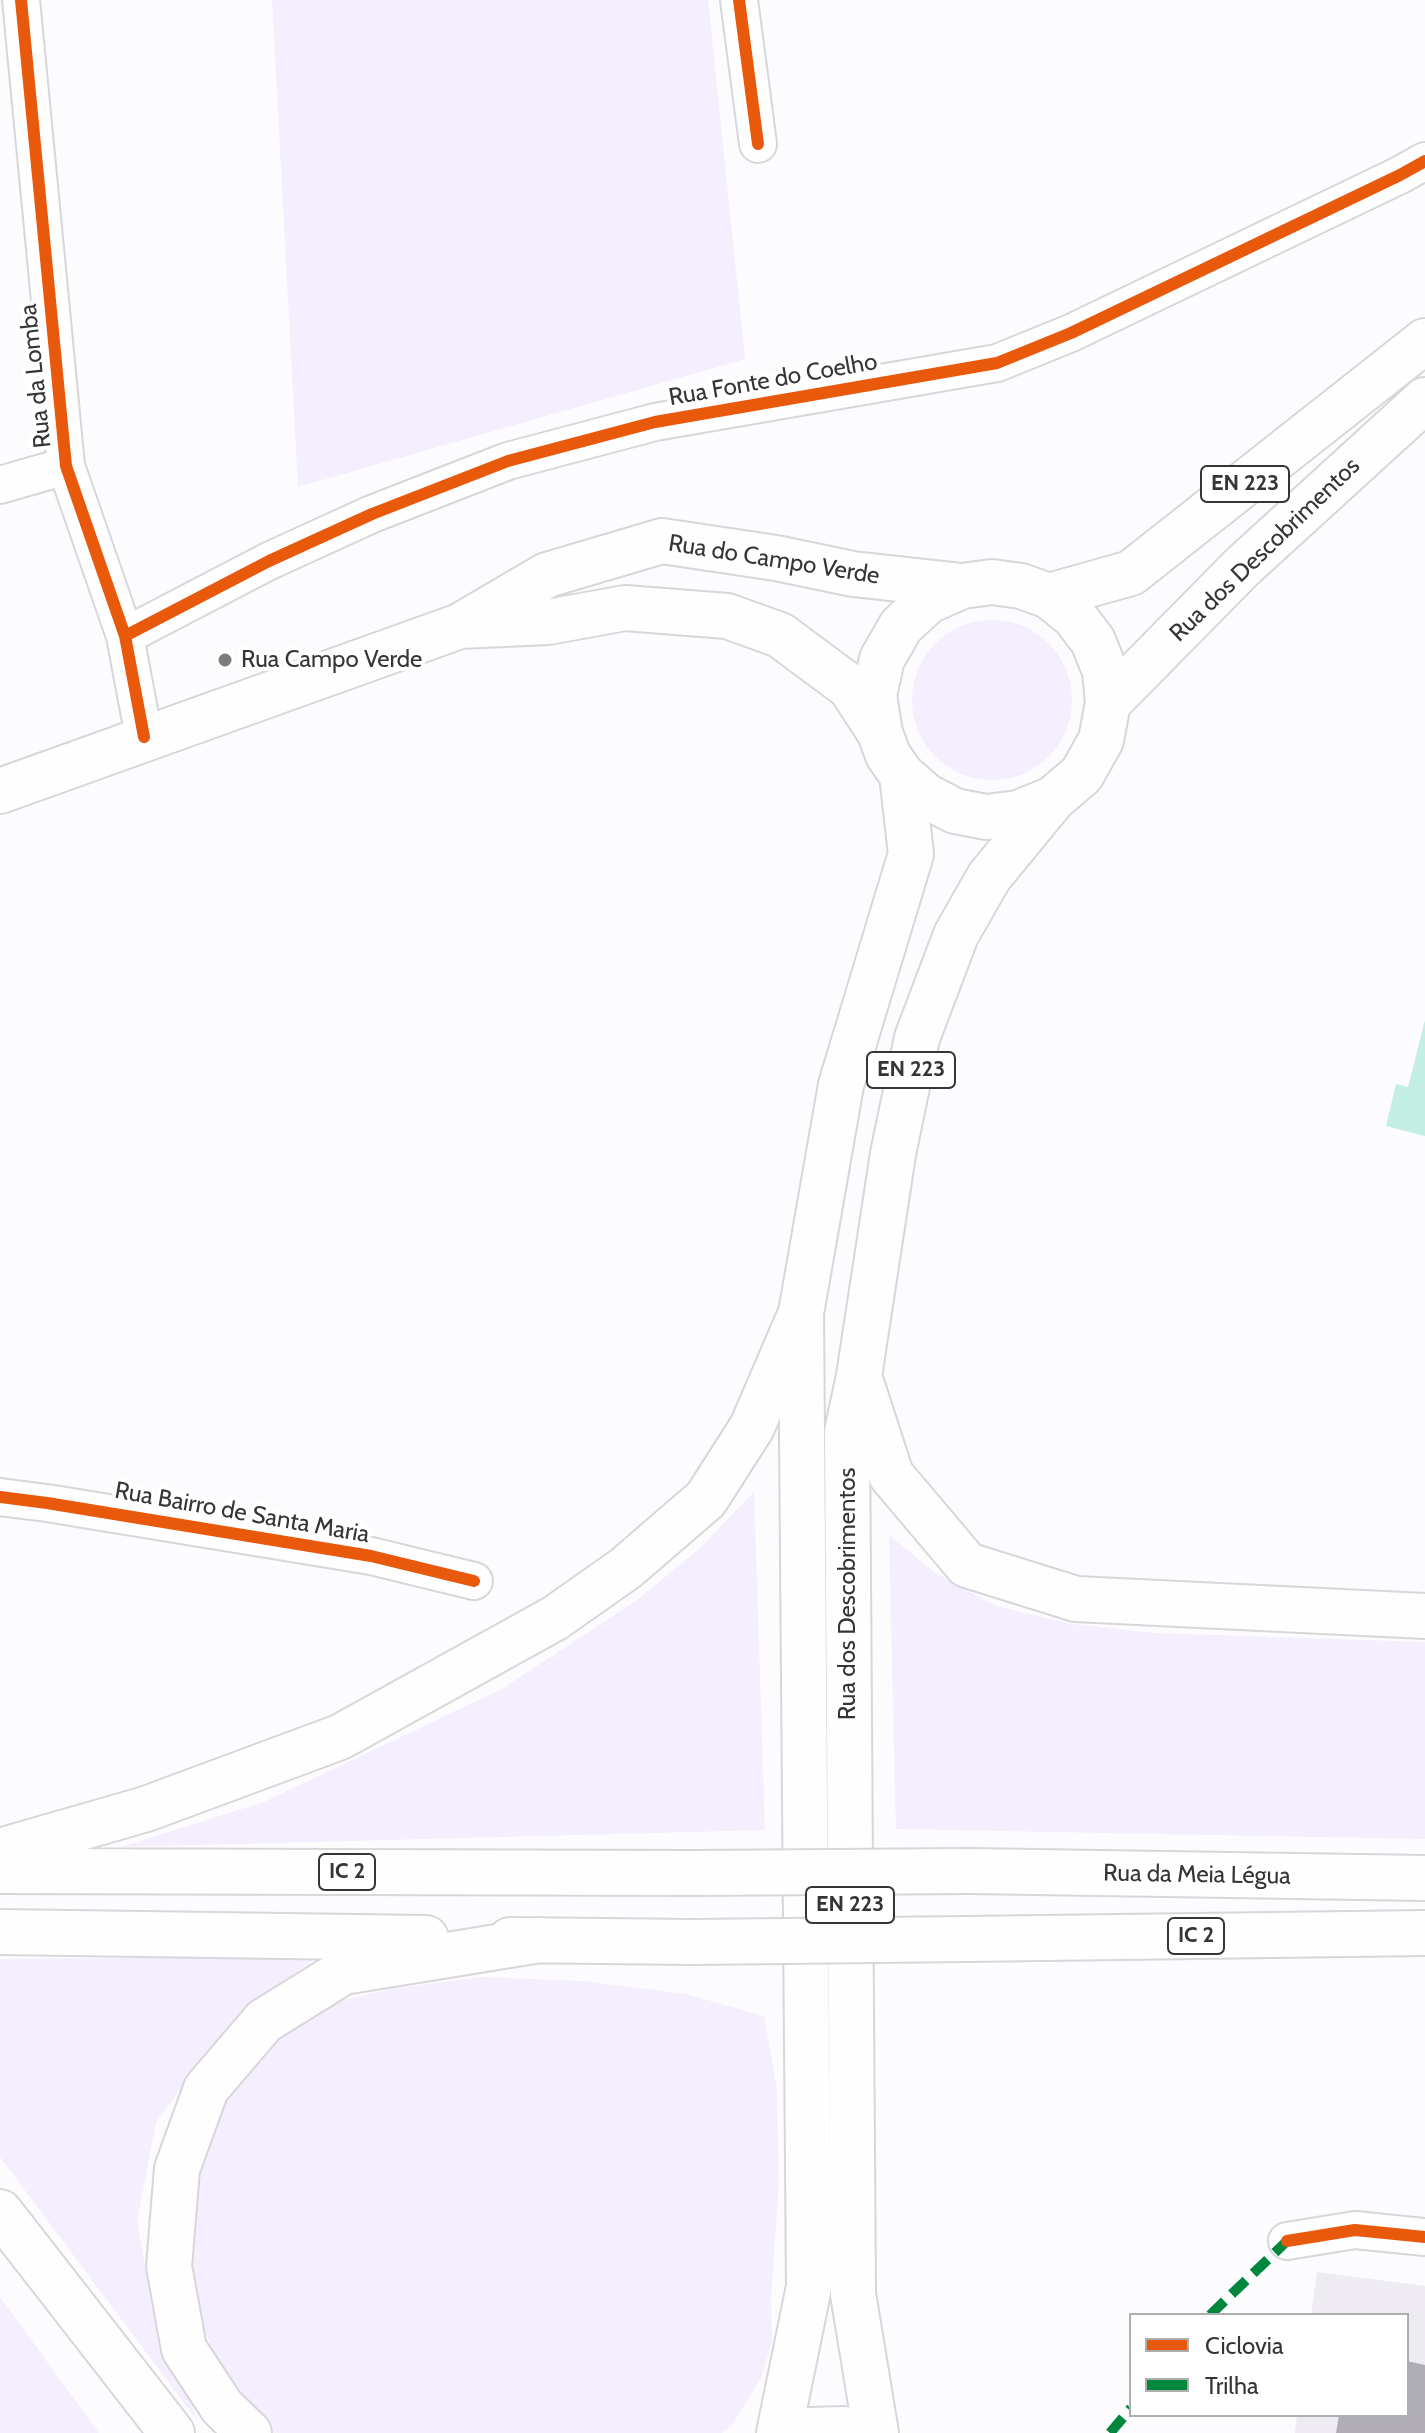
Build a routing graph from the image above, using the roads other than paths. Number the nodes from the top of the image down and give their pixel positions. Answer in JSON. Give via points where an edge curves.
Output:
{"nodes":[{"id":1,"x":21,"y":0,"type":"edge"},
{"id":2,"x":739,"y":0,"type":"edge"},
{"id":3,"x":758,"y":144,"type":"dead end"},
{"id":4,"x":1425,"y":161,"type":"edge"},
{"id":5,"x":1425,"y":341,"type":"edge"},
{"id":6,"x":1425,"y":400,"type":"edge"},
{"id":7,"x":66,"y":466,"type":"junction"},
{"id":8,"x":0,"y":485,"type":"edge"},
{"id":9,"x":962,"y":586,"type":"junction"},
{"id":10,"x":1049,"y":596,"type":"junction"},
{"id":11,"x":460,"y":626,"type":"junction"},
{"id":12,"x":125,"y":636,"type":"junction"},
{"id":13,"x":1108,"y":703,"type":"junction"},
{"id":14,"x":880,"y":733,"type":"junction"},
{"id":15,"x":144,"y":737,"type":"junction"},
{"id":16,"x":902,"y":775,"type":"junction"},
{"id":17,"x":0,"y":791,"type":"edge"},
{"id":18,"x":1053,"y":799,"type":"junction"},
{"id":19,"x":801,"y":1313,"type":"junction"},
{"id":20,"x":859,"y":1376,"type":"junction"},
{"id":21,"x":0,"y":1497,"type":"edge"},
{"id":22,"x":474,"y":1581,"type":"dead end"},
{"id":23,"x":1425,"y":1616,"type":"edge"},
{"id":24,"x":0,"y":1851,"type":"edge"},
{"id":25,"x":0,"y":1871,"type":"edge"},
{"id":26,"x":1425,"y":1878,"type":"edge"},
{"id":27,"x":0,"y":1932,"type":"edge"},
{"id":28,"x":1425,"y":1933,"type":"edge"},
{"id":29,"x":540,"y":1940,"type":"junction"},
{"id":30,"x":0,"y":2212,"type":"edge"},
{"id":31,"x":1425,"y":2237,"type":"edge"},
{"id":32,"x":1287,"y":2241,"type":"dead end"},
{"id":33,"x":172,"y":2433,"type":"edge"},
{"id":34,"x":249,"y":2433,"type":"edge"},
{"id":35,"x":779,"y":2433,"type":"edge"},
{"id":36,"x":800,"y":2433,"type":"edge"},
{"id":37,"x":859,"y":2433,"type":"edge"},
{"id":38,"x":876,"y":2433,"type":"edge"}],
"edges":[{"from":1,"to":7,"type":"street","name":"Rua da Lomba"},
{"from":2,"to":3,"type":"street"},
{"from":4,"to":12,"type":"street","name":"Rua Fonte do Coelho","via":[[1071,333],[997,363],[655,422],[508,461],[269,561]]},
{"from":5,"to":10,"type":"main road","number":"EN 223","via":[[1131,573]]},
{"from":6,"to":13,"type":"main road","name":"Rua dos Descobrimentos","number":"EN 223","via":[[1242,567]]},
{"from":7,"to":8,"type":"street"},
{"from":7,"to":12,"type":"street","name":"Rua da Lomba"},
{"from":9,"to":10,"type":"main road","name":"Rua do Campo Verde","number":"EN 223","via":[[992,582]]},
{"from":9,"to":11,"type":"main road","name":"Rua do Campo Verde","via":[[853,574],[662,541],[547,575]]},
{"from":9,"to":14,"type":"main road","name":"Rua do Campo Verde","number":"EN 223","via":[[928,601],[901,626],[882,659],[874,695]]},
{"from":10,"to":13,"type":"main road","name":"Rua do Campo Verde","number":"EN 223","via":[[1093,641],[1105,671]]},
{"from":11,"to":14,"type":"main road","name":"Rua do Campo Verde","via":[[548,622],[625,608],[727,616],[780,635],[850,687]]},
{"from":11,"to":15,"type":"main road","name":"Rua do Campo Verde"},
{"from":12,"to":15,"type":"street","name":"Rua da Lomba"},
{"from":13,"to":18,"type":"main road","name":"Rua do Campo Verde","number":"EN 223","via":[[1101,740],[1082,774]]},
{"from":14,"to":16,"type":"main road","name":"Rua do Campo Verde","number":"EN 223"},
{"from":15,"to":17,"type":"main road","name":"Rua do Campo Verde"},
{"from":16,"to":18,"type":"main road","name":"Rua do Campo Verde","number":"EN 223","via":[[955,811],[986,817],[1018,813]]},
{"from":16,"to":19,"type":"main road","name":"Rua dos Descobrimentos","number":"EN 223","via":[[911,854],[841,1085]]},
{"from":18,"to":20,"type":"main road","name":"Rua dos Descobrimentos","number":"EN 223","via":[[989,877],[956,935],[917,1038],[893,1154]]},
{"from":19,"to":24,"type":"main road","via":[[752,1427],[706,1499],[626,1568],[555,1618],[340,1737],[146,1809]]},
{"from":19,"to":35,"type":"main road","name":"Rua dos Descobrimentos","number":"EN 223","via":[[809,2287]]},
{"from":20,"to":23,"type":"main road","via":[[891,1475],[967,1565],[1076,1599]]},
{"from":20,"to":38,"type":"main road","name":"Rua dos Descobrimentos","number":"EN 223","via":[[847,1432],[853,2294]]},
{"from":21,"to":22,"type":"street","name":"Rua Bairro de Santa Maria","via":[[371,1556]]},
{"from":25,"to":26,"type":"main road","name":"Rua da Meia Légua","number":"IC 2","bridge":true,"via":[[969,1871]]},
{"from":27,"to":29,"type":"main road","number":"IC 2"},
{"from":28,"to":29,"type":"main road","number":"IC 2","bridge":true},
{"from":29,"to":34,"type":"main road","via":[[343,1972],[264,2021],[206,2089],[177,2169],[169,2266],[184,2349],[222,2407]]},
{"from":30,"to":33,"type":"main road"},
{"from":31,"to":32,"type":"street","via":[[1355,2230]]},
{"from":36,"to":37,"type":"main road"}]}
